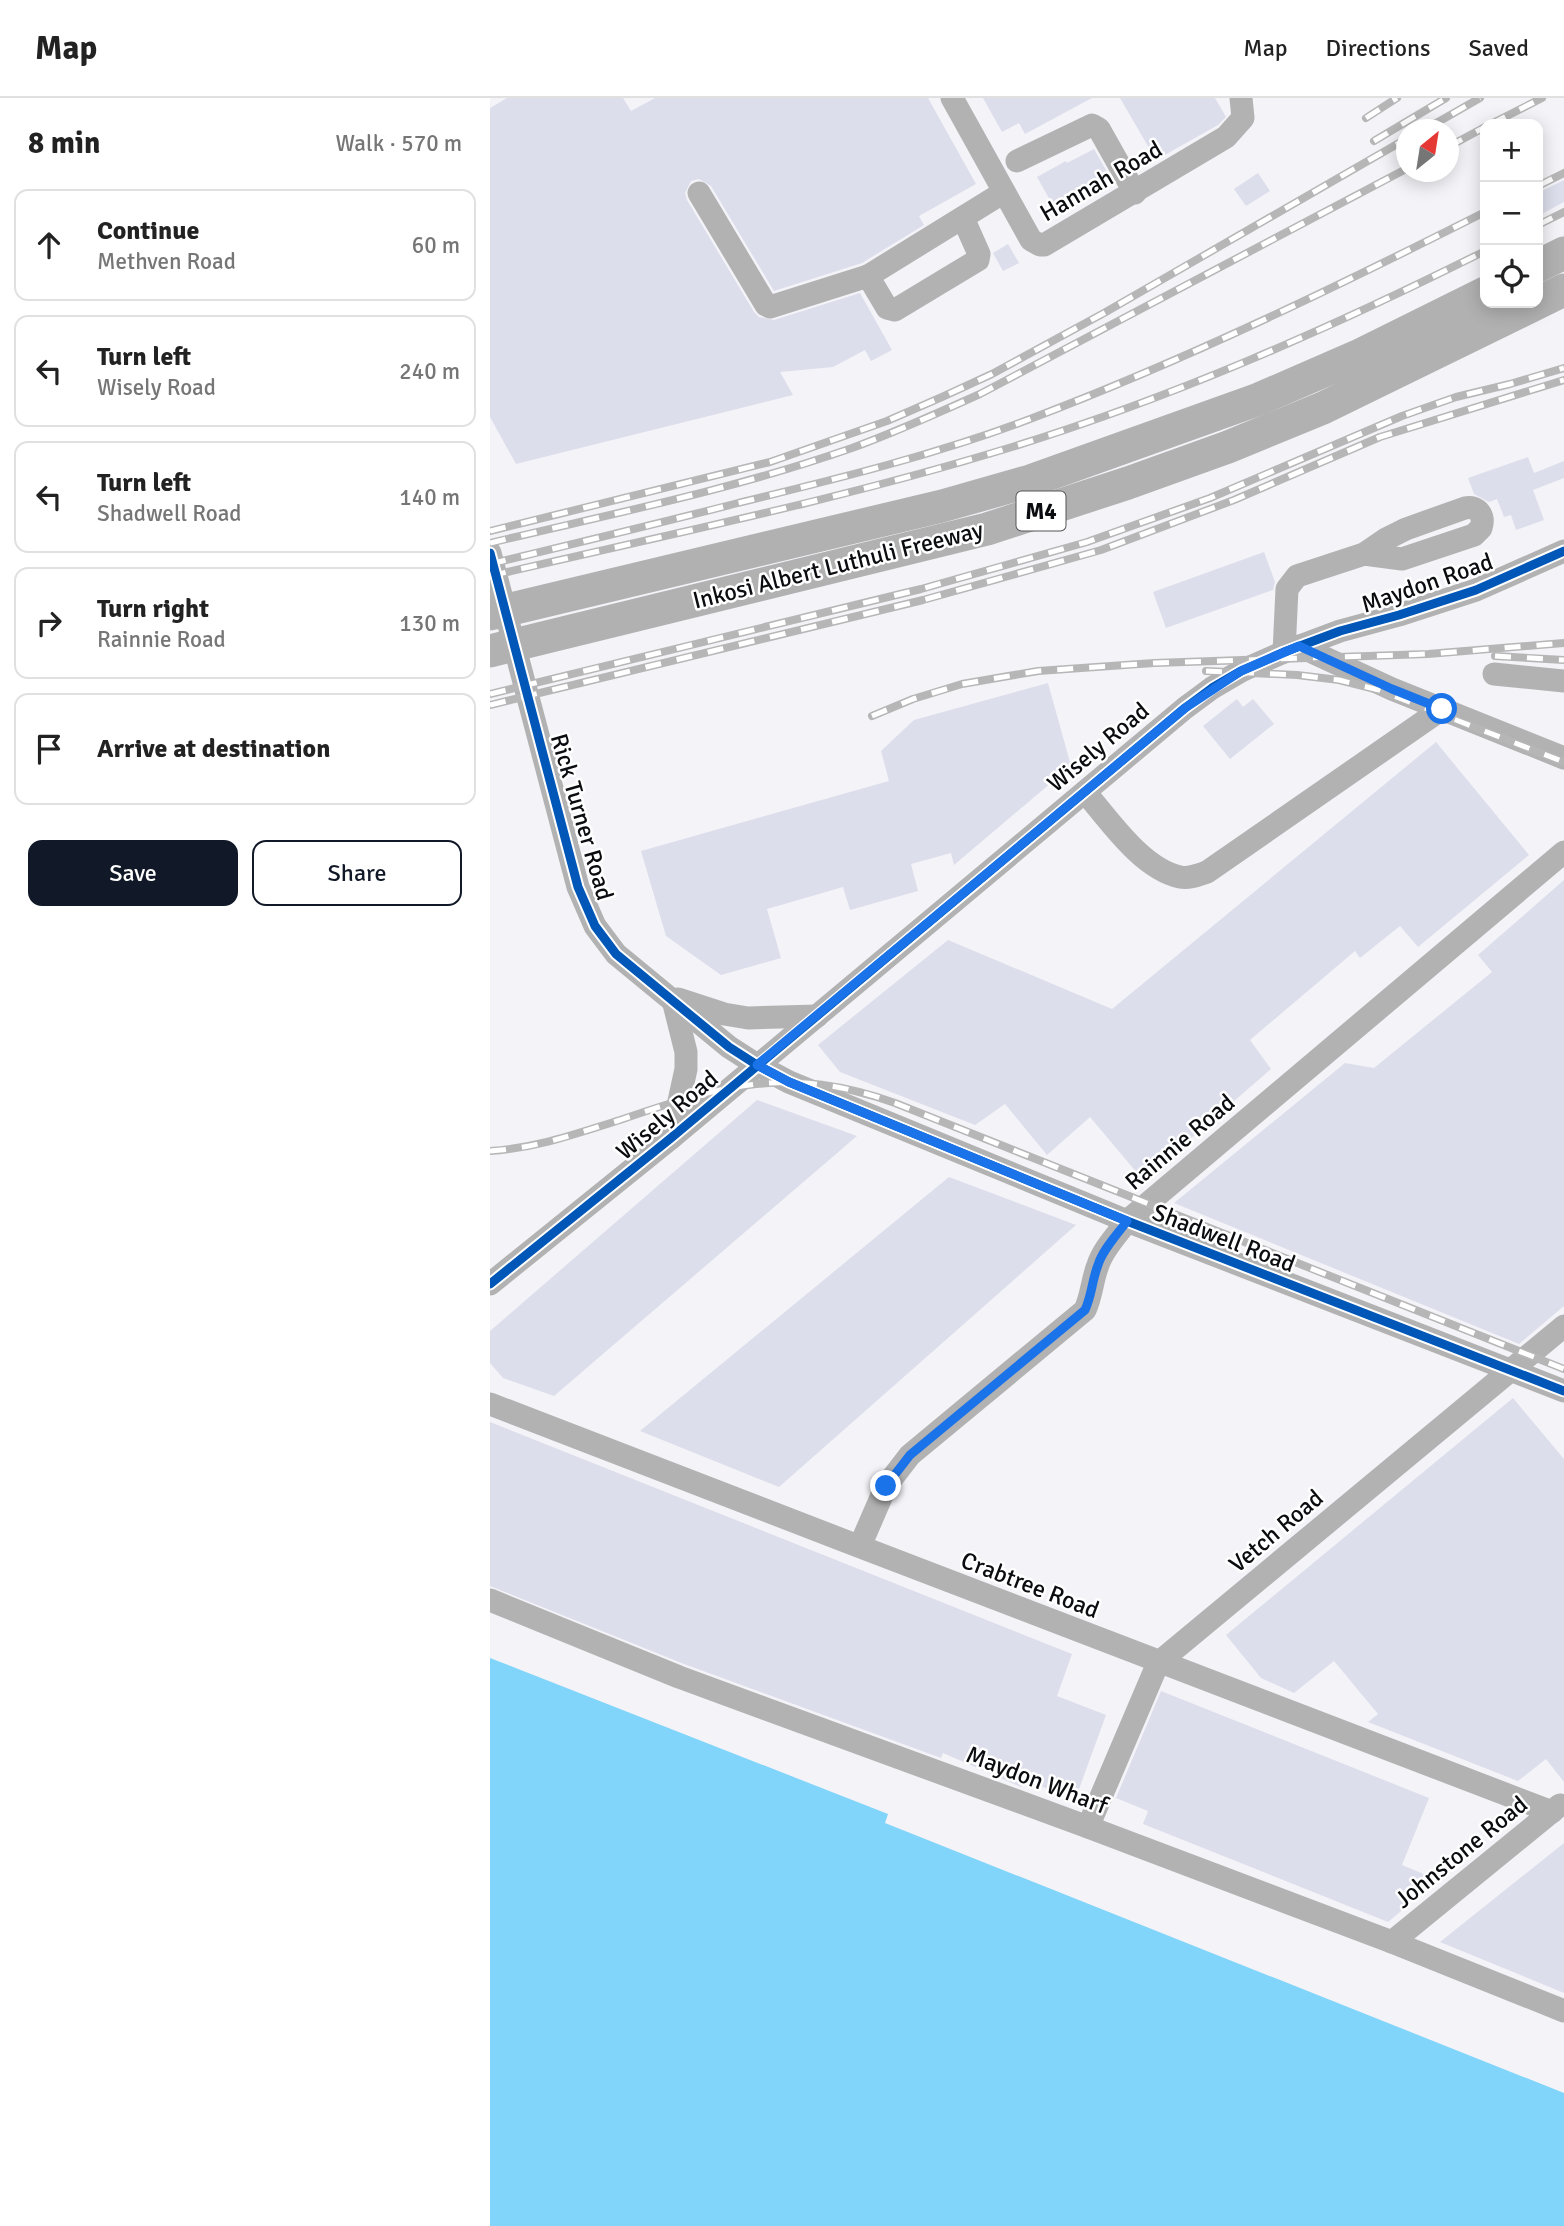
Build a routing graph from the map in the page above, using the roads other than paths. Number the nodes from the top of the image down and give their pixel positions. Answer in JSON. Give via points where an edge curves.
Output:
{"nodes":[{"id":1,"x":952,"y":98,"type":"edge"},
{"id":2,"x":1241,"y":99,"type":"edge"},
{"id":3,"x":1017,"y":161,"type":"dead end"},
{"id":4,"x":1004,"y":192,"type":"junction"},
{"id":5,"x":699,"y":193,"type":"dead end"},
{"id":6,"x":1135,"y":193,"type":"junction"},
{"id":7,"x":963,"y":218,"type":"junction"},
{"id":8,"x":1564,"y":253,"type":"edge"},
{"id":9,"x":1543,"y":264,"type":"edge"},
{"id":10,"x":868,"y":276,"type":"junction"},
{"id":11,"x":1564,"y":290,"type":"edge"},
{"id":12,"x":1480,"y":295,"type":"edge"},
{"id":13,"x":1564,"y":551,"type":"edge"},
{"id":14,"x":490,"y":552,"type":"edge"},
{"id":15,"x":1364,"y":554,"type":"dead end"},
{"id":16,"x":490,"y":614,"type":"edge"},
{"id":17,"x":1292,"y":649,"type":"junction"},
{"id":18,"x":490,"y":650,"type":"edge"},
{"id":19,"x":1494,"y":674,"type":"dead end"},
{"id":20,"x":1564,"y":681,"type":"edge"},
{"id":21,"x":1442,"y":709,"type":"junction"},
{"id":22,"x":1563,"y":754,"type":"edge"},
{"id":23,"x":1085,"y":792,"type":"junction"},
{"id":24,"x":1564,"y":852,"type":"edge"},
{"id":25,"x":668,"y":999,"type":"junction"},
{"id":26,"x":817,"y":1016,"type":"junction"},
{"id":27,"x":757,"y":1065,"type":"junction"},
{"id":28,"x":671,"y":1138,"type":"junction"},
{"id":29,"x":1127,"y":1221,"type":"junction"},
{"id":30,"x":490,"y":1284,"type":"edge"},
{"id":31,"x":1564,"y":1326,"type":"edge"},
{"id":32,"x":1510,"y":1370,"type":"junction"},
{"id":33,"x":1564,"y":1391,"type":"edge"},
{"id":34,"x":490,"y":1404,"type":"edge"},
{"id":35,"x":860,"y":1546,"type":"junction"},
{"id":36,"x":490,"y":1600,"type":"edge"},
{"id":37,"x":1158,"y":1663,"type":"junction"},
{"id":38,"x":1558,"y":1807,"type":"edge"},
{"id":39,"x":1088,"y":1827,"type":"junction"},
{"id":40,"x":1392,"y":1942,"type":"junction"},
{"id":41,"x":1564,"y":2011,"type":"edge"}],
"edges":[{"from":1,"to":4,"type":"street","name":"Hannah Road"},
{"from":2,"to":6,"type":"street","name":"Hannah Road","via":[[1243,118],[1234,131]]},
{"from":3,"to":6,"type":"street","via":[[1092,125],[1099,129]]},
{"from":4,"to":6,"type":"street","name":"Hannah Road","via":[[1031,240],[1040,245]]},
{"from":4,"to":7,"type":"street"},
{"from":5,"to":10,"type":"street","via":[[770,307]]},
{"from":7,"to":10,"type":"street"},
{"from":7,"to":10,"type":"street","via":[[978,260],[892,311]]},
{"from":8,"to":9,"type":"highway"},
{"from":11,"to":18,"type":"highway","name":"Inkosi Albert Luthuli Freeway","number":"M4","via":[[1322,408],[1128,483],[987,529]]},
{"from":12,"to":16,"type":"highway","name":"Inkosi Albert Luthuli Freeway","number":"M4","via":[[1259,399],[1030,481],[930,510]]},
{"from":13,"to":17,"type":"street","name":"Maydon Road","via":[[1476,590]]},
{"from":14,"to":25,"type":"street","name":"Rick Turner Road","via":[[578,887],[595,926],[616,954]]},
{"from":15,"to":17,"type":"street","via":[[1292,580],[1287,589]]},
{"from":17,"to":21,"type":"street"},
{"from":17,"to":23,"type":"street","name":"Wisely Road","via":[[1212,688]]},
{"from":19,"to":20,"type":"street"},
{"from":21,"to":22,"type":"street"},
{"from":21,"to":23,"type":"street","via":[[1195,876],[1165,872],[1148,861]]},
{"from":23,"to":26,"type":"street","name":"Wisely Road"},
{"from":24,"to":29,"type":"street","name":"Rainnie Road"},
{"from":25,"to":26,"type":"street","via":[[748,1018]]},
{"from":25,"to":27,"type":"street","name":"Rick Turner Road"},
{"from":25,"to":28,"type":"street","via":[[686,1052]]},
{"from":26,"to":27,"type":"street","name":"Wisely Road"},
{"from":27,"to":28,"type":"street","name":"Wisely Road"},
{"from":27,"to":29,"type":"street","name":"Shadwell Road"},
{"from":28,"to":30,"type":"street","name":"Wisely Road"},
{"from":29,"to":32,"type":"street","name":"Shadwell Road"},
{"from":29,"to":35,"type":"street","name":"Rainnie Road","via":[[1097,1265],[1085,1310],[910,1455],[886,1486]]},
{"from":31,"to":32,"type":"street","name":"Vetch Road"},
{"from":32,"to":33,"type":"street","name":"Shadwell Road"},
{"from":32,"to":37,"type":"street","name":"Vetch Road"},
{"from":34,"to":35,"type":"street","name":"Crabtree Road"},
{"from":35,"to":37,"type":"street","name":"Crabtree Road"},
{"from":36,"to":39,"type":"street","name":"Maydon Wharf","via":[[679,1677]]},
{"from":37,"to":38,"type":"street","name":"Crabtree Road"},
{"from":37,"to":39,"type":"street","name":"Vetch Road"},
{"from":38,"to":40,"type":"street","name":"Johnstone Road"},
{"from":39,"to":40,"type":"street","name":"Maydon Wharf"},
{"from":40,"to":41,"type":"street","name":"Maydon Wharf"}]}
